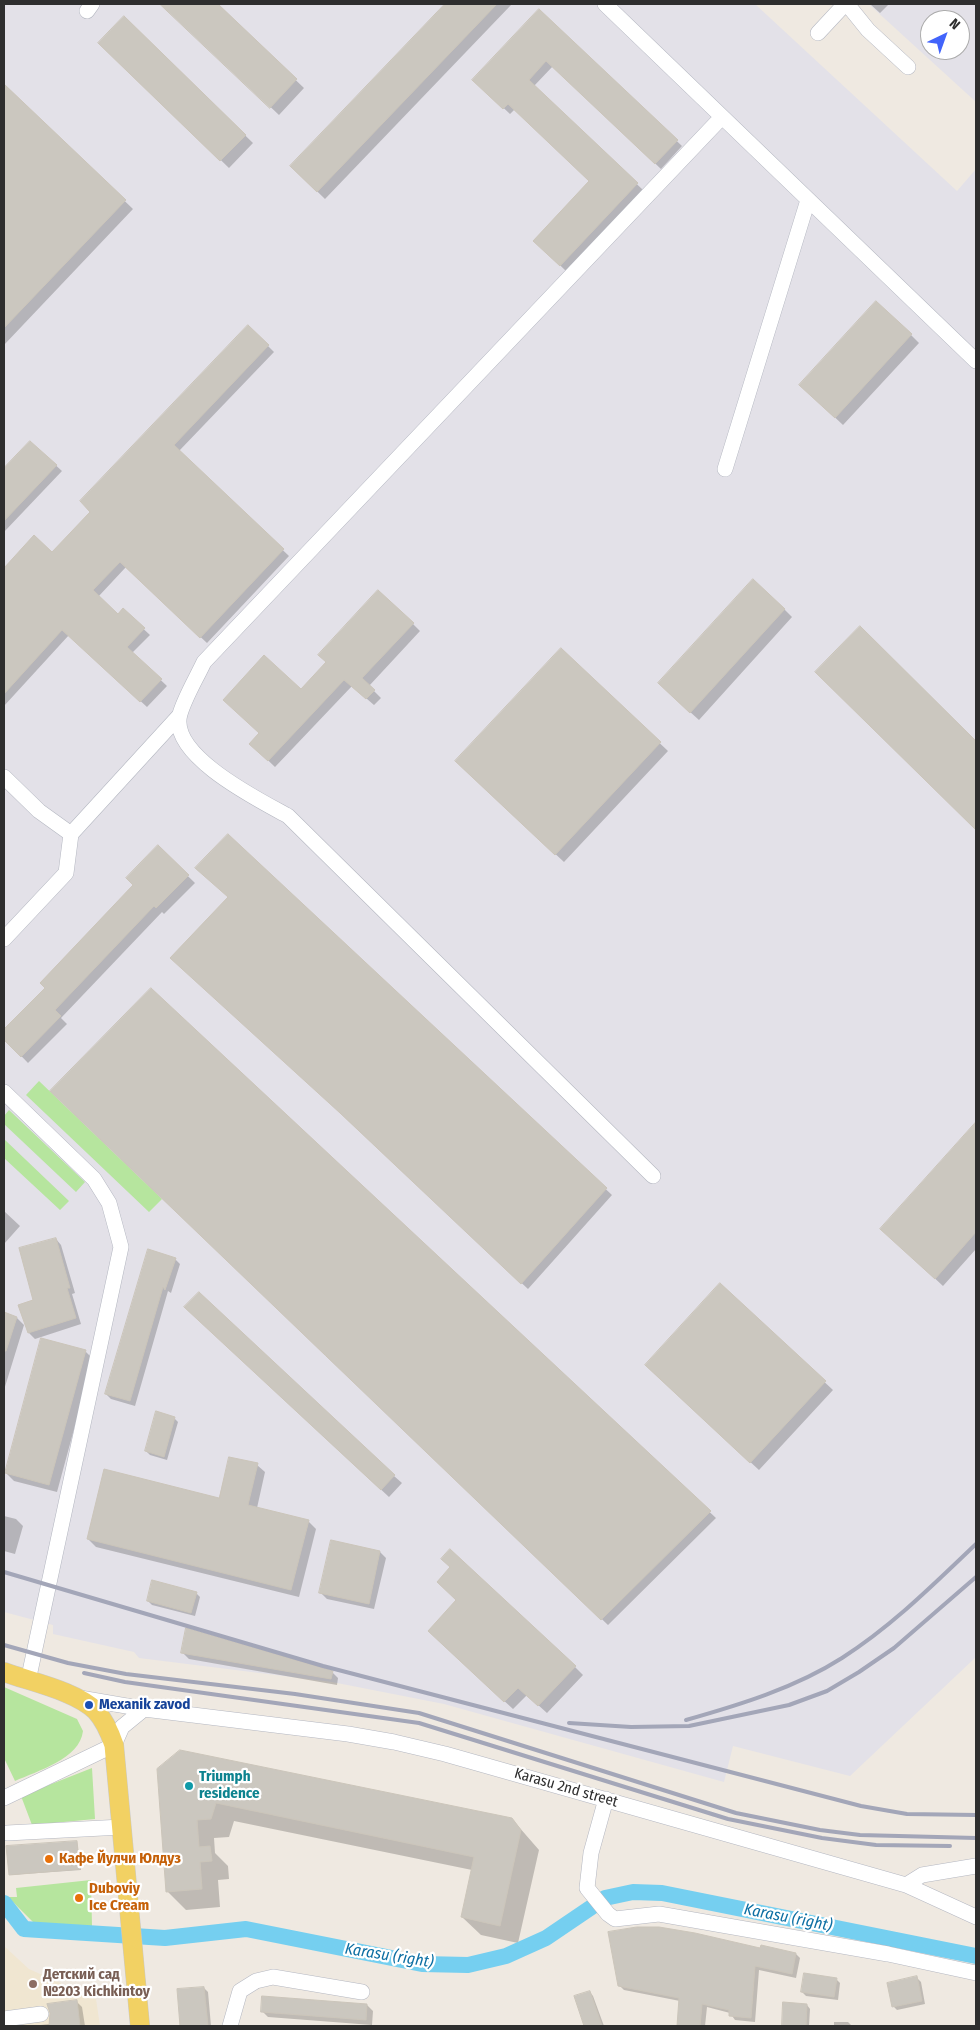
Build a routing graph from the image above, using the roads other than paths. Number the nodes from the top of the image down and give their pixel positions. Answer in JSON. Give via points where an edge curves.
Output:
{"nodes":[{"id":1,"x":605,"y":4,"type":"edge"},
{"id":2,"x":846,"y":4,"type":"edge"},
{"id":3,"x":818,"y":33,"type":"dead end"},
{"id":4,"x":908,"y":66,"type":"dead end"},
{"id":5,"x":721,"y":118,"type":"junction"},
{"id":6,"x":808,"y":200,"type":"junction"},
{"id":7,"x":976,"y":361,"type":"edge"},
{"id":8,"x":725,"y":469,"type":"dead end"},
{"id":9,"x":179,"y":716,"type":"junction"},
{"id":10,"x":4,"y":777,"type":"edge"},
{"id":11,"x":71,"y":834,"type":"junction"},
{"id":12,"x":4,"y":940,"type":"edge"},
{"id":13,"x":4,"y":1092,"type":"edge"},
{"id":14,"x":653,"y":1176,"type":"dead end"},
{"id":15,"x":4,"y":1672,"type":"edge"},
{"id":16,"x":28,"y":1681,"type":"junction"},
{"id":17,"x":74,"y":1697,"type":"junction"},
{"id":18,"x":144,"y":1709,"type":"junction"},
{"id":19,"x":114,"y":1746,"type":"junction"},
{"id":20,"x":4,"y":1798,"type":"edge"},
{"id":21,"x":606,"y":1799,"type":"junction"},
{"id":22,"x":122,"y":1827,"type":"junction"},
{"id":23,"x":6,"y":1833,"type":"dead end"},
{"id":24,"x":976,"y":1866,"type":"edge"},
{"id":25,"x":906,"y":1885,"type":"junction"},
{"id":26,"x":976,"y":1917,"type":"edge"},
{"id":27,"x":976,"y":1973,"type":"edge"},
{"id":28,"x":362,"y":1992,"type":"dead end"},
{"id":29,"x":41,"y":2014,"type":"dead end"},
{"id":30,"x":4,"y":2019,"type":"edge"},
{"id":31,"x":140,"y":2026,"type":"edge"},
{"id":32,"x":230,"y":2026,"type":"edge"}],
"edges":[{"from":1,"to":5,"type":"street"},
{"from":2,"to":3,"type":"street"},
{"from":2,"to":4,"type":"street","via":[[868,30]]},
{"from":5,"to":6,"type":"street"},
{"from":5,"to":9,"type":"street","via":[[204,662]]},
{"from":6,"to":7,"type":"street"},
{"from":6,"to":8,"type":"street"},
{"from":9,"to":11,"type":"street"},
{"from":9,"to":14,"type":"street","via":[[183,742],[226,782],[288,816]]},
{"from":10,"to":11,"type":"street"},
{"from":11,"to":12,"type":"street","via":[[66,873]]},
{"from":13,"to":16,"type":"street","via":[[94,1179],[109,1203],[121,1247]]},
{"from":15,"to":16,"type":"main road"},
{"from":16,"to":17,"type":"main road"},
{"from":17,"to":18,"type":"street","name":"Karasu 2nd street"},
{"from":17,"to":19,"type":"main road","via":[[101,1717]]},
{"from":18,"to":19,"type":"street","via":[[122,1727]]},
{"from":18,"to":21,"type":"street","name":"Karasu 2nd street","via":[[394,1742]]},
{"from":19,"to":20,"type":"street"},
{"from":19,"to":22,"type":"main road"},
{"from":21,"to":25,"type":"street","name":"Karasu 2nd street"},
{"from":21,"to":27,"type":"street","via":[[590,1853],[587,1888],[615,1919],[659,1914],[888,1954]]},
{"from":22,"to":23,"type":"street"},
{"from":22,"to":31,"type":"main road"},
{"from":24,"to":25,"type":"street","via":[[922,1874]]},
{"from":25,"to":26,"type":"street","name":"Karasu 2nd street"},
{"from":28,"to":32,"type":"street","via":[[273,1977],[256,1981],[240,1991]]},
{"from":29,"to":30,"type":"street"}]}
